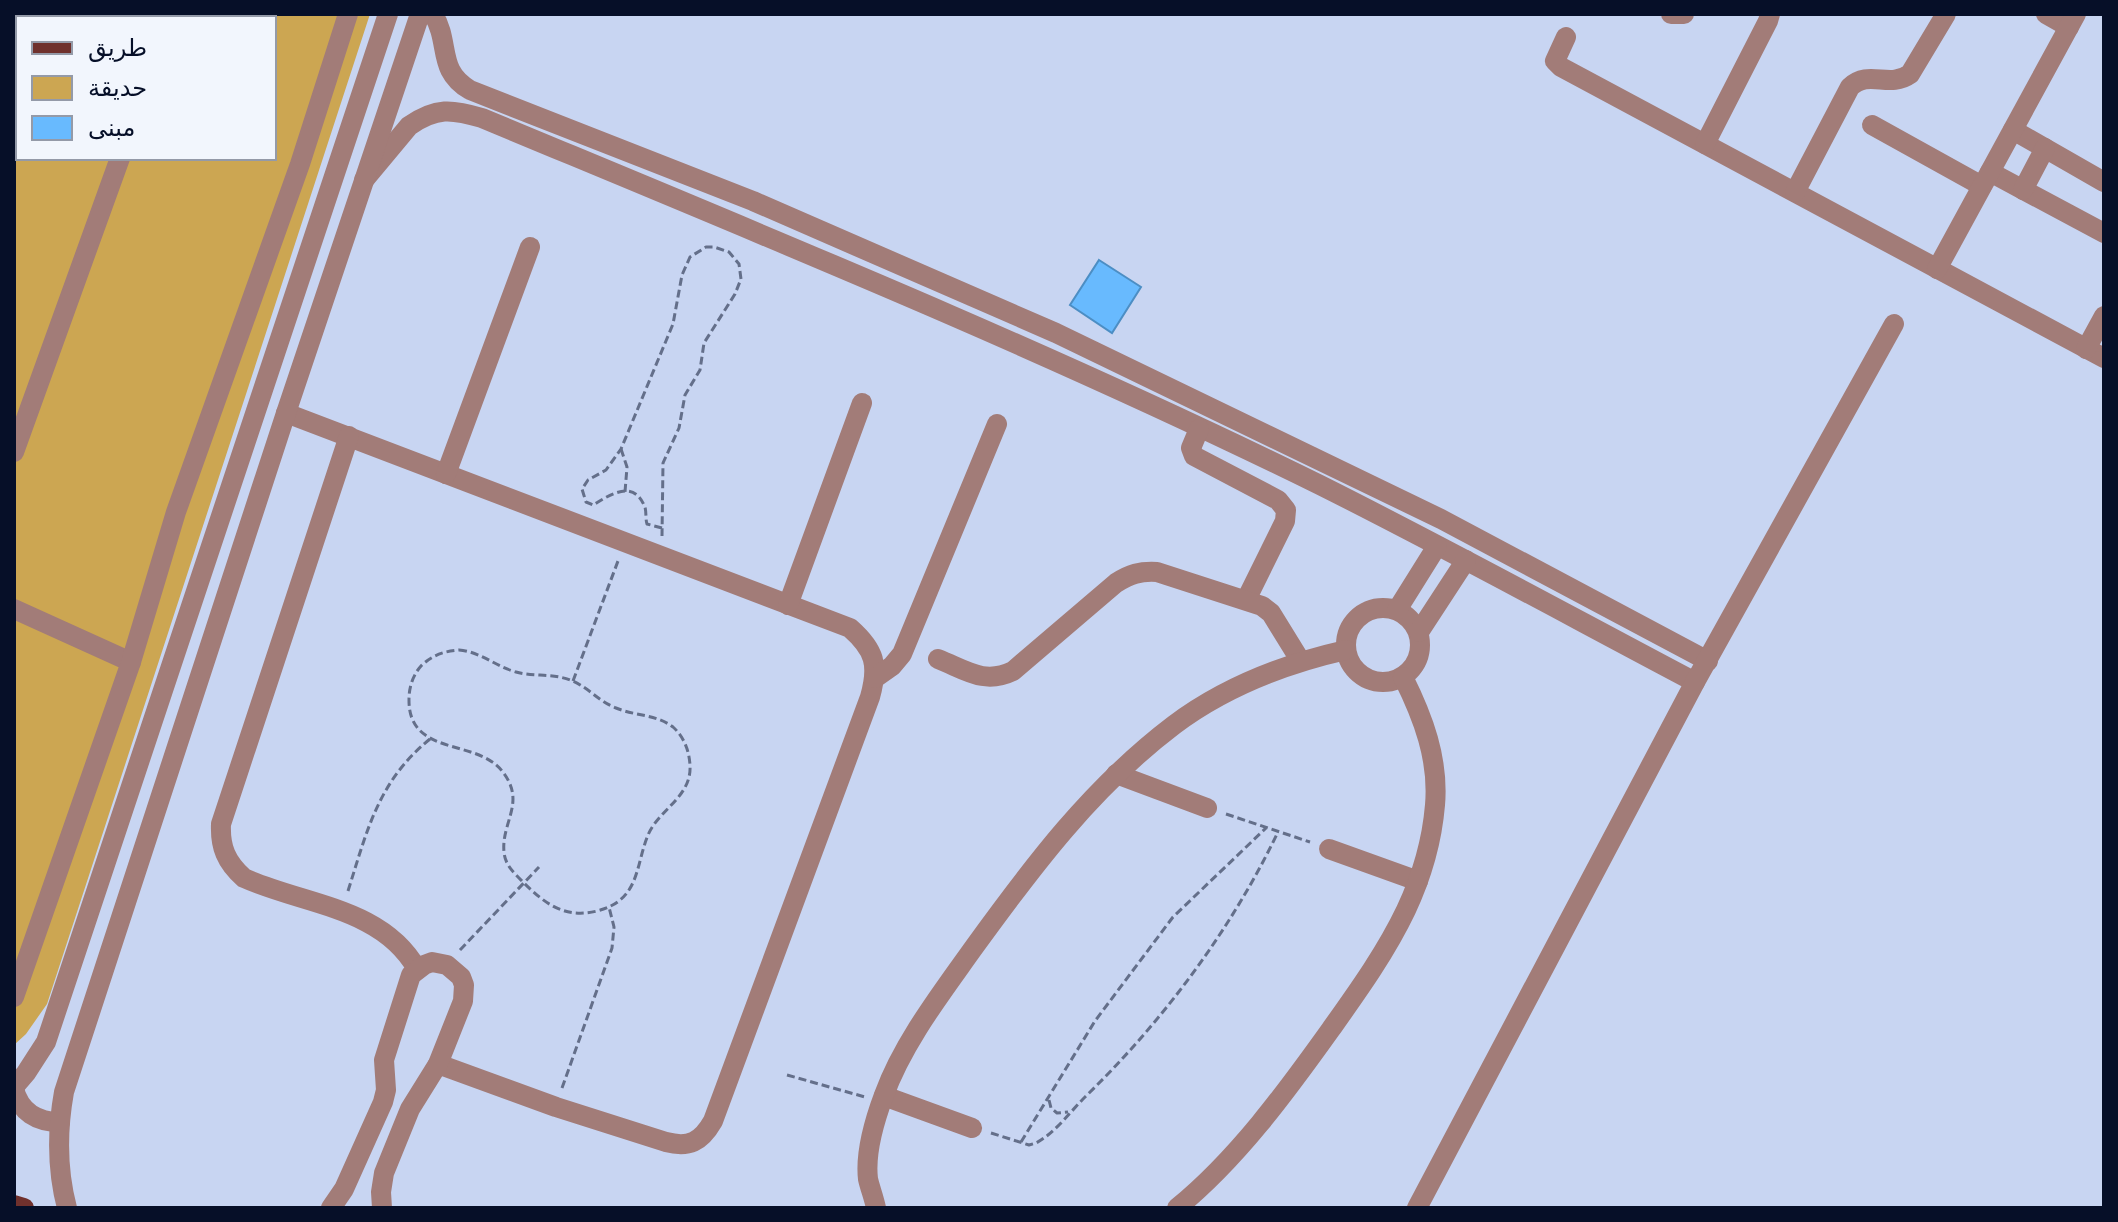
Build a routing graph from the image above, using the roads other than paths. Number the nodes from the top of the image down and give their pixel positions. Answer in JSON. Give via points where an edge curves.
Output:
{"nodes":[{"id":1,"x":348,"y":14,"type":"edge"},
{"id":2,"x":388,"y":14,"type":"edge"},
{"id":3,"x":420,"y":14,"type":"edge"},
{"id":4,"x":433,"y":14,"type":"edge"},
{"id":5,"x":1671,"y":14,"type":"edge"},
{"id":6,"x":1684,"y":14,"type":"edge"},
{"id":7,"x":1770,"y":14,"type":"edge"},
{"id":8,"x":1946,"y":14,"type":"edge"},
{"id":9,"x":2046,"y":14,"type":"edge"},
{"id":10,"x":2072,"y":20,"type":"edge"},
{"id":11,"x":1566,"y":37,"type":"dead end"},
{"id":12,"x":1872,"y":125,"type":"dead end"},
{"id":13,"x":2013,"y":130,"type":"junction"},
{"id":14,"x":1705,"y":144,"type":"junction"},
{"id":15,"x":2045,"y":148,"type":"junction"},
{"id":16,"x":119,"y":160,"type":"edge"},
{"id":17,"x":1986,"y":179,"type":"junction"},
{"id":18,"x":364,"y":180,"type":"junction"},
{"id":19,"x":2104,"y":182,"type":"edge"},
{"id":20,"x":2023,"y":190,"type":"junction"},
{"id":21,"x":1795,"y":192,"type":"junction"},
{"id":22,"x":2104,"y":233,"type":"edge"},
{"id":23,"x":530,"y":247,"type":"dead end"},
{"id":24,"x":1937,"y":269,"type":"junction"},
{"id":25,"x":2104,"y":316,"type":"edge"},
{"id":26,"x":1894,"y":324,"type":"dead end"},
{"id":27,"x":2095,"y":353,"type":"edge"},
{"id":28,"x":862,"y":403,"type":"dead end"},
{"id":29,"x":1201,"y":403,"type":"junction"},
{"id":30,"x":286,"y":413,"type":"junction"},
{"id":31,"x":997,"y":424,"type":"dead end"},
{"id":32,"x":1195,"y":427,"type":"junction"},
{"id":33,"x":349,"y":436,"type":"junction"},
{"id":34,"x":14,"y":452,"type":"edge"},
{"id":35,"x":446,"y":474,"type":"junction"},
{"id":36,"x":1437,"y":546,"type":"junction"},
{"id":37,"x":1466,"y":560,"type":"junction"},
{"id":38,"x":1246,"y":600,"type":"junction"},
{"id":39,"x":788,"y":605,"type":"junction"},
{"id":40,"x":14,"y":609,"type":"edge"},
{"id":41,"x":1397,"y":610,"type":"junction"},
{"id":42,"x":1419,"y":632,"type":"junction"},
{"id":43,"x":1346,"y":650,"type":"junction"},
{"id":44,"x":938,"y":659,"type":"dead end"},
{"id":45,"x":1300,"y":660,"type":"junction"},
{"id":46,"x":1708,"y":661,"type":"junction"},
{"id":47,"x":131,"y":662,"type":"junction"},
{"id":48,"x":1403,"y":677,"type":"junction"},
{"id":49,"x":875,"y":678,"type":"junction"},
{"id":50,"x":1695,"y":682,"type":"junction"},
{"id":51,"x":1116,"y":774,"type":"junction"},
{"id":52,"x":1207,"y":808,"type":"road end"},
{"id":53,"x":1329,"y":849,"type":"road end"},
{"id":54,"x":1418,"y":881,"type":"junction"},
{"id":55,"x":417,"y":969,"type":"junction"},
{"id":56,"x":14,"y":997,"type":"edge"},
{"id":57,"x":438,"y":1064,"type":"junction"},
{"id":58,"x":14,"y":1088,"type":"edge"},
{"id":59,"x":386,"y":1090,"type":"junction"},
{"id":60,"x":883,"y":1099,"type":"junction"},
{"id":61,"x":414,"y":1101,"type":"junction"},
{"id":62,"x":60,"y":1122,"type":"junction"},
{"id":63,"x":972,"y":1128,"type":"road end"},
{"id":64,"x":348,"y":1181,"type":"junction"},
{"id":65,"x":382,"y":1200,"type":"edge"},
{"id":66,"x":14,"y":1205,"type":"edge"},
{"id":67,"x":24,"y":1208,"type":"edge"},
{"id":68,"x":67,"y":1208,"type":"edge"},
{"id":69,"x":331,"y":1208,"type":"edge"},
{"id":70,"x":876,"y":1208,"type":"edge"},
{"id":71,"x":1177,"y":1208,"type":"edge"},
{"id":72,"x":1417,"y":1208,"type":"edge"}],
"edges":[{"from":1,"to":47,"type":"street","via":[[176,512]]},
{"from":2,"to":58,"type":"street","via":[[46,1042]]},
{"from":3,"to":18,"type":"street"},
{"from":4,"to":29,"type":"street","via":[[443,37],[446,65],[470,90],[753,201],[1056,333]]},
{"from":5,"to":6,"type":"street"},
{"from":7,"to":14,"type":"street"},
{"from":8,"to":21,"type":"street","via":[[1910,74],[1897,81],[1861,79],[1850,87]]},
{"from":9,"to":10,"type":"street"},
{"from":10,"to":13,"type":"street"},
{"from":11,"to":14,"type":"street","via":[[1555,56],[1557,65]]},
{"from":12,"to":17,"type":"street"},
{"from":13,"to":15,"type":"street"},
{"from":13,"to":17,"type":"street"},
{"from":14,"to":21,"type":"street"},
{"from":15,"to":19,"type":"street"},
{"from":15,"to":20,"type":"street"},
{"from":16,"to":34,"type":"street"},
{"from":17,"to":20,"type":"street"},
{"from":17,"to":24,"type":"street"},
{"from":18,"to":30,"type":"street"},
{"from":18,"to":32,"type":"street","via":[[409,126],[428,115],[456,110],[889,288]]},
{"from":20,"to":22,"type":"street"},
{"from":21,"to":24,"type":"street"},
{"from":23,"to":35,"type":"street"},
{"from":24,"to":27,"type":"street"},
{"from":25,"to":27,"type":"street"},
{"from":26,"to":46,"type":"street"},
{"from":28,"to":39,"type":"street"},
{"from":29,"to":32,"type":"street"},
{"from":29,"to":46,"type":"street","via":[[1441,519]]},
{"from":30,"to":33,"type":"street"},
{"from":30,"to":62,"type":"street","via":[[64,1092]]},
{"from":31,"to":49,"type":"street","via":[[902,654]]},
{"from":32,"to":36,"type":"street"},
{"from":32,"to":38,"type":"street","via":[[1194,456],[1278,500],[1286,510]]},
{"from":33,"to":35,"type":"street"},
{"from":33,"to":55,"type":"street","via":[[220,839],[232,868],[244,878],[385,931]]},
{"from":35,"to":39,"type":"street"},
{"from":36,"to":37,"type":"street"},
{"from":36,"to":41,"type":"street"},
{"from":37,"to":42,"type":"street"},
{"from":37,"to":50,"type":"street"},
{"from":38,"to":44,"type":"street","via":[[1142,571],[1116,583],[1001,677],[988,678]]},
{"from":38,"to":45,"type":"street","via":[[1271,613]]},
{"from":39,"to":49,"type":"street","via":[[850,628],[874,658]]},
{"from":40,"to":47,"type":"street"},
{"from":41,"to":42,"type":"street"},
{"from":41,"to":43,"type":"street","via":[[1364,612],[1349,628]]},
{"from":42,"to":48,"type":"street","via":[[1420,652]]},
{"from":43,"to":45,"type":"street"},
{"from":43,"to":48,"type":"street","via":[[1353,667],[1367,679]]},
{"from":45,"to":51,"type":"street","via":[[1215,698]]},
{"from":46,"to":50,"type":"street"},
{"from":47,"to":56,"type":"street"},
{"from":48,"to":54,"type":"street","via":[[1429,739],[1435,771],[1435,805]]},
{"from":49,"to":57,"type":"street","via":[[706,1134],[680,1145]]},
{"from":50,"to":72,"type":"street"},
{"from":51,"to":52,"type":"street"},
{"from":51,"to":60,"type":"street","via":[[1063,829],[943,990]]},
{"from":53,"to":54,"type":"street"},
{"from":54,"to":71,"type":"street","via":[[1389,942],[1313,1055],[1227,1160]]},
{"from":55,"to":57,"type":"street","via":[[432,962],[447,965],[461,977],[464,993]]},
{"from":55,"to":59,"type":"street","via":[[384,1060]]},
{"from":57,"to":61,"type":"street"},
{"from":58,"to":62,"type":"street","via":[[30,1115]]},
{"from":59,"to":61,"type":"street"},
{"from":59,"to":64,"type":"street"},
{"from":60,"to":63,"type":"street"},
{"from":60,"to":70,"type":"street","via":[[869,1152],[868,1177]]},
{"from":61,"to":65,"type":"street","via":[[384,1173]]},
{"from":62,"to":68,"type":"street","via":[[59,1161]]},
{"from":64,"to":65,"type":"street"},
{"from":64,"to":69,"type":"street"},
{"from":66,"to":67,"type":"main road"}]}
